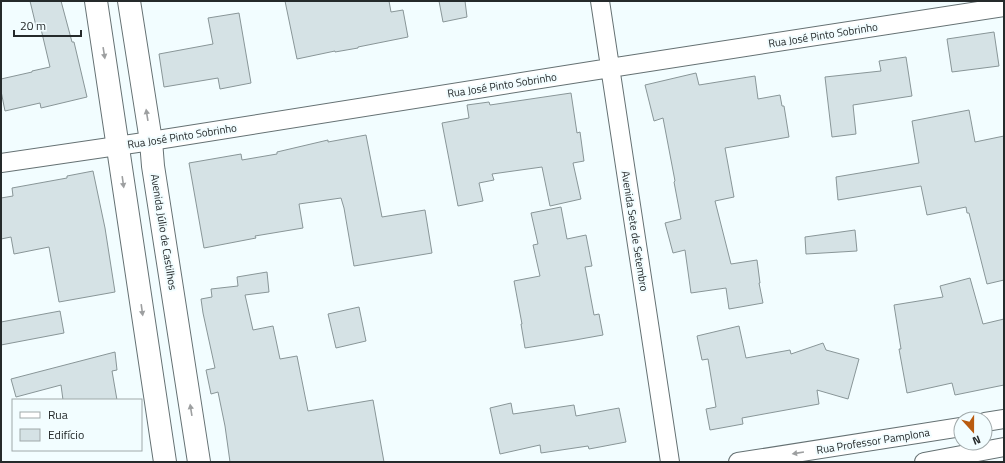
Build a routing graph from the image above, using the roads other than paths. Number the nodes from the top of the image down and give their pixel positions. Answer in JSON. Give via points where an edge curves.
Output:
{"nodes":[{"id":1,"x":96,"y":1,"type":"edge"},
{"id":2,"x":129,"y":1,"type":"edge"},
{"id":3,"x":600,"y":1,"type":"edge"},
{"id":4,"x":1004,"y":7,"type":"edge"},
{"id":5,"x":610,"y":68,"type":"junction"},
{"id":6,"x":151,"y":141,"type":"junction"},
{"id":7,"x":118,"y":146,"type":"junction"},
{"id":8,"x":1,"y":163,"type":"edge"},
{"id":9,"x":1004,"y":419,"type":"edge"},
{"id":10,"x":993,"y":421,"type":"edge"},
{"id":11,"x":953,"y":428,"type":"edge"},
{"id":12,"x":923,"y":433,"type":"junction"},
{"id":13,"x":196,"y":439,"type":"junction"},
{"id":14,"x":1004,"y":447,"type":"edge"},
{"id":15,"x":164,"y":454,"type":"edge"},
{"id":16,"x":199,"y":462,"type":"edge"},
{"id":17,"x":670,"y":462,"type":"edge"},
{"id":18,"x":738,"y":462,"type":"edge"},
{"id":19,"x":926,"y":462,"type":"edge"}],
"edges":[{"from":1,"to":7,"type":"street","one_way":true},
{"from":6,"to":2,"type":"street","name":"Avenida Júlio de Castilhos","one_way":true},
{"from":3,"to":5,"type":"street","name":"Avenida Sete de Setembro"},
{"from":4,"to":5,"type":"street","name":"Rua José Pinto Sobrinho"},
{"from":5,"to":6,"type":"street","name":"Rua José Pinto Sobrinho"},
{"from":5,"to":17,"type":"street","name":"Avenida Sete de Setembro"},
{"from":6,"to":7,"type":"street","name":"Rua José Pinto Sobrinho"},
{"from":13,"to":6,"type":"street","name":"Avenida Júlio de Castilhos","one_way":true},
{"from":7,"to":8,"type":"street","name":"Rua José Pinto Sobrinho"},
{"from":7,"to":15,"type":"street","one_way":true},
{"from":9,"to":10,"type":"street"},
{"from":11,"to":12,"type":"street","name":"Rua Professor Pamplona"},
{"from":12,"to":18,"type":"street","name":"Rua Professor Pamplona","one_way":true},
{"from":12,"to":19,"type":"street"},
{"from":13,"to":15,"type":"street"},
{"from":13,"to":16,"type":"street","name":"Avenida Júlio de Castilhos"},
{"from":14,"to":19,"type":"street"}]}
